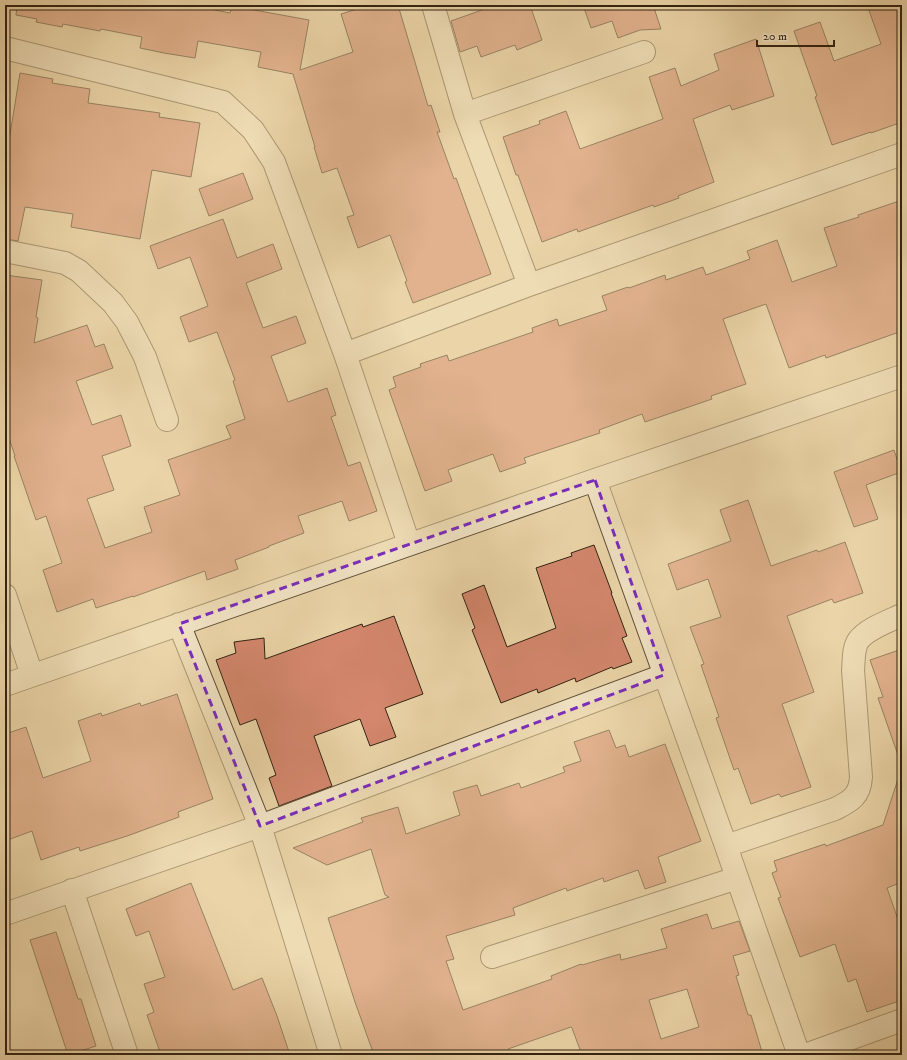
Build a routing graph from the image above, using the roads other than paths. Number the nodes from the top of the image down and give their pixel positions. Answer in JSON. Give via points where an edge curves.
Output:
{"nodes":[{"id":1,"x":433,"y":5,"type":"edge"},
{"id":2,"x":5,"y":48,"type":"edge"},
{"id":3,"x":644,"y":52,"type":"dead end"},
{"id":4,"x":465,"y":114,"type":"junction"},
{"id":5,"x":902,"y":154,"type":"edge"},
{"id":6,"x":5,"y":251,"type":"edge"},
{"id":7,"x":529,"y":285,"type":"junction"},
{"id":8,"x":345,"y":354,"type":"junction"},
{"id":9,"x":902,"y":376,"type":"edge"},
{"id":10,"x":167,"y":420,"type":"dead end"},
{"id":11,"x":595,"y":480,"type":"junction"},
{"id":12,"x":409,"y":544,"type":"junction"},
{"id":13,"x":5,"y":595,"type":"edge"},
{"id":14,"x":902,"y":615,"type":"edge"},
{"id":15,"x":179,"y":624,"type":"junction"},
{"id":16,"x":32,"y":675,"type":"junction"},
{"id":17,"x":664,"y":675,"type":"junction"},
{"id":18,"x":5,"y":685,"type":"edge"},
{"id":19,"x":260,"y":826,"type":"junction"},
{"id":20,"x":726,"y":846,"type":"junction"},
{"id":21,"x":736,"y":878,"type":"junction"},
{"id":22,"x":72,"y":890,"type":"junction"},
{"id":23,"x":5,"y":914,"type":"edge"},
{"id":24,"x":492,"y":957,"type":"dead end"},
{"id":25,"x":902,"y":1020,"type":"edge"},
{"id":26,"x":127,"y":1055,"type":"edge"},
{"id":27,"x":332,"y":1055,"type":"edge"},
{"id":28,"x":799,"y":1055,"type":"edge"},
{"id":29,"x":805,"y":1055,"type":"edge"}],
"edges":[{"from":1,"to":4,"type":"street"},
{"from":2,"to":8,"type":"street","via":[[224,102],[253,130],[274,162]]},
{"from":3,"to":4,"type":"street"},
{"from":4,"to":7,"type":"street"},
{"from":5,"to":7,"type":"street"},
{"from":6,"to":10,"type":"street","via":[[65,263],[79,271],[113,303],[127,322],[145,357]]},
{"from":7,"to":8,"type":"street"},
{"from":8,"to":12,"type":"street"},
{"from":9,"to":11,"type":"street"},
{"from":11,"to":12,"type":"street"},
{"from":11,"to":17,"type":"street"},
{"from":12,"to":15,"type":"street"},
{"from":13,"to":16,"type":"street"},
{"from":14,"to":20,"type":"street","via":[[871,630],[858,641],[854,654],[861,777],[856,796],[834,809]]},
{"from":15,"to":16,"type":"street"},
{"from":15,"to":19,"type":"street"},
{"from":16,"to":18,"type":"street"},
{"from":17,"to":19,"type":"street"},
{"from":17,"to":20,"type":"street"},
{"from":19,"to":22,"type":"street"},
{"from":19,"to":27,"type":"street"},
{"from":20,"to":21,"type":"street"},
{"from":21,"to":24,"type":"street"},
{"from":21,"to":28,"type":"street"},
{"from":22,"to":23,"type":"street"},
{"from":22,"to":26,"type":"street"},
{"from":25,"to":29,"type":"street"}]}
